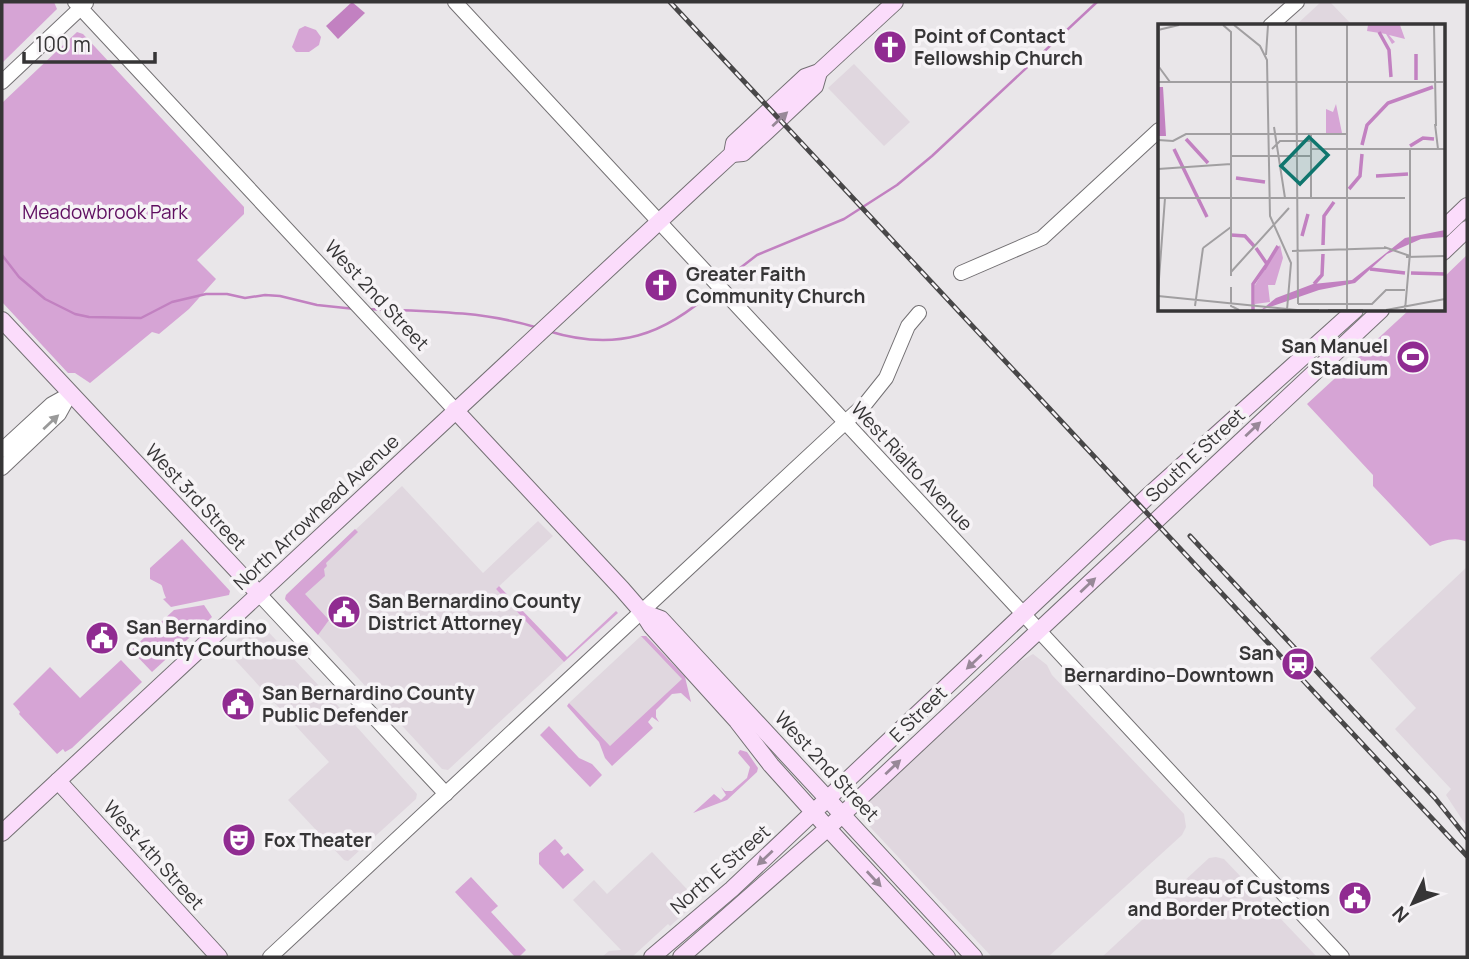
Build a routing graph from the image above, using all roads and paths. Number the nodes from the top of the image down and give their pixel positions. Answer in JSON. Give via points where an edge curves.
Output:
{"nodes":[{"id":1,"x":454,"y":2,"type":"edge"},
{"id":2,"x":895,"y":2,"type":"edge"},
{"id":3,"x":1297,"y":2,"type":"edge"},
{"id":4,"x":81,"y":4,"type":"edge"},
{"id":5,"x":1272,"y":24,"type":"edge"},
{"id":6,"x":2,"y":82,"type":"edge"},
{"id":7,"x":1158,"y":131,"type":"edge"},
{"id":8,"x":1467,"y":206,"type":"edge"},
{"id":9,"x":658,"y":223,"type":"junction"},
{"id":10,"x":1444,"y":228,"type":"edge"},
{"id":11,"x":1467,"y":229,"type":"edge"},
{"id":12,"x":1444,"y":251,"type":"edge"},
{"id":13,"x":961,"y":273,"type":"dead end"},
{"id":14,"x":1353,"y":312,"type":"edge"},
{"id":15,"x":1379,"y":312,"type":"edge"},
{"id":16,"x":919,"y":313,"type":"dead end"},
{"id":17,"x":2,"y":320,"type":"edge"},
{"id":18,"x":70,"y":394,"type":"junction"},
{"id":19,"x":455,"y":410,"type":"junction"},
{"id":20,"x":846,"y":422,"type":"junction"},
{"id":21,"x":2,"y":450,"type":"edge"},
{"id":22,"x":2,"y":468,"type":"edge"},
{"id":23,"x":259,"y":594,"type":"junction"},
{"id":24,"x":642,"y":612,"type":"junction"},
{"id":25,"x":1023,"y":615,"type":"junction"},
{"id":26,"x":1037,"y":631,"type":"junction"},
{"id":27,"x":698,"y":679,"type":"junction"},
{"id":28,"x":765,"y":731,"type":"junction"},
{"id":29,"x":58,"y":780,"type":"junction"},
{"id":30,"x":446,"y":794,"type":"junction"},
{"id":31,"x":828,"y":798,"type":"junction"},
{"id":32,"x":814,"y":811,"type":"junction"},
{"id":33,"x":843,"y":814,"type":"junction"},
{"id":34,"x":828,"y":828,"type":"junction"},
{"id":35,"x":2,"y":833,"type":"edge"},
{"id":36,"x":219,"y":957,"type":"edge"},
{"id":37,"x":270,"y":957,"type":"edge"},
{"id":38,"x":652,"y":957,"type":"edge"},
{"id":39,"x":681,"y":957,"type":"edge"},
{"id":40,"x":947,"y":957,"type":"edge"},
{"id":41,"x":974,"y":957,"type":"edge"},
{"id":42,"x":1342,"y":957,"type":"edge"}],
"edges":[{"from":1,"to":9,"type":"street","name":"West Rialto Avenue"},
{"from":2,"to":9,"type":"main road","name":"North Arrowhead Avenue","via":[[734,143],[732,154]]},
{"from":3,"to":5,"type":"street"},
{"from":4,"to":6,"type":"street"},
{"from":4,"to":19,"type":"street","name":"West 2nd Street"},
{"from":7,"to":13,"type":"street","via":[[1042,238]]},
{"from":8,"to":10,"type":"main road"},
{"from":9,"to":19,"type":"main road","name":"North Arrowhead Avenue"},
{"from":9,"to":20,"type":"street","name":"West Rialto Avenue"},
{"from":11,"to":12,"type":"main road"},
{"from":14,"to":25,"type":"main road","name":"South E Street"},
{"from":26,"to":15,"type":"main road","name":"South E Street","one_way":true},
{"from":16,"to":20,"type":"street","via":[[908,326],[886,379]]},
{"from":17,"to":18,"type":"main road","name":"West 3rd Street"},
{"from":18,"to":21,"type":"street","via":[[52,404]]},
{"from":22,"to":18,"type":"street","one_way":true,"via":[[59,414]]},
{"from":18,"to":23,"type":"main road","name":"West 3rd Street"},
{"from":19,"to":23,"type":"main road","name":"North Arrowhead Avenue"},
{"from":19,"to":24,"type":"main road","name":"West 2nd Street"},
{"from":20,"to":24,"type":"street"},
{"from":20,"to":25,"type":"street","name":"West Rialto Avenue"},
{"from":23,"to":29,"type":"main road","name":"North Arrowhead Avenue"},
{"from":23,"to":30,"type":"street","name":"West 3rd Street"},
{"from":24,"to":27,"type":"main road","name":"West 2nd Street"},
{"from":24,"to":28,"type":"main road","name":"West 2nd Street","via":[[661,619]]},
{"from":24,"to":30,"type":"street"},
{"from":25,"to":26,"type":"street","name":"West Rialto Avenue"},
{"from":25,"to":31,"type":"main road","name":"E Street","one_way":true},
{"from":33,"to":26,"type":"main road","name":"E Street","one_way":true},
{"from":26,"to":42,"type":"street","name":"West Rialto Avenue"},
{"from":27,"to":28,"type":"main road","via":[[710,681],[750,723]]},
{"from":27,"to":32,"type":"main road","name":"West 2nd Street"},
{"from":28,"to":31,"type":"main road","name":"West 2nd Street"},
{"from":29,"to":35,"type":"main road","name":"North Arrowhead Avenue"},
{"from":29,"to":36,"type":"main road","name":"West 4th Street"},
{"from":30,"to":37,"type":"street"},
{"from":31,"to":32,"type":"main road","name":"E Street"},
{"from":31,"to":33,"type":"main road","name":"West 2nd Street"},
{"from":32,"to":34,"type":"main road","name":"West 2nd Street"},
{"from":32,"to":38,"type":"main road","name":"North E Street","one_way":true},
{"from":33,"to":34,"type":"main road","name":"E Street"},
{"from":33,"to":41,"type":"main road","name":"West 2nd Street"},
{"from":34,"to":39,"type":"main road"},
{"from":34,"to":40,"type":"main road","name":"West 2nd Street","one_way":true}]}
